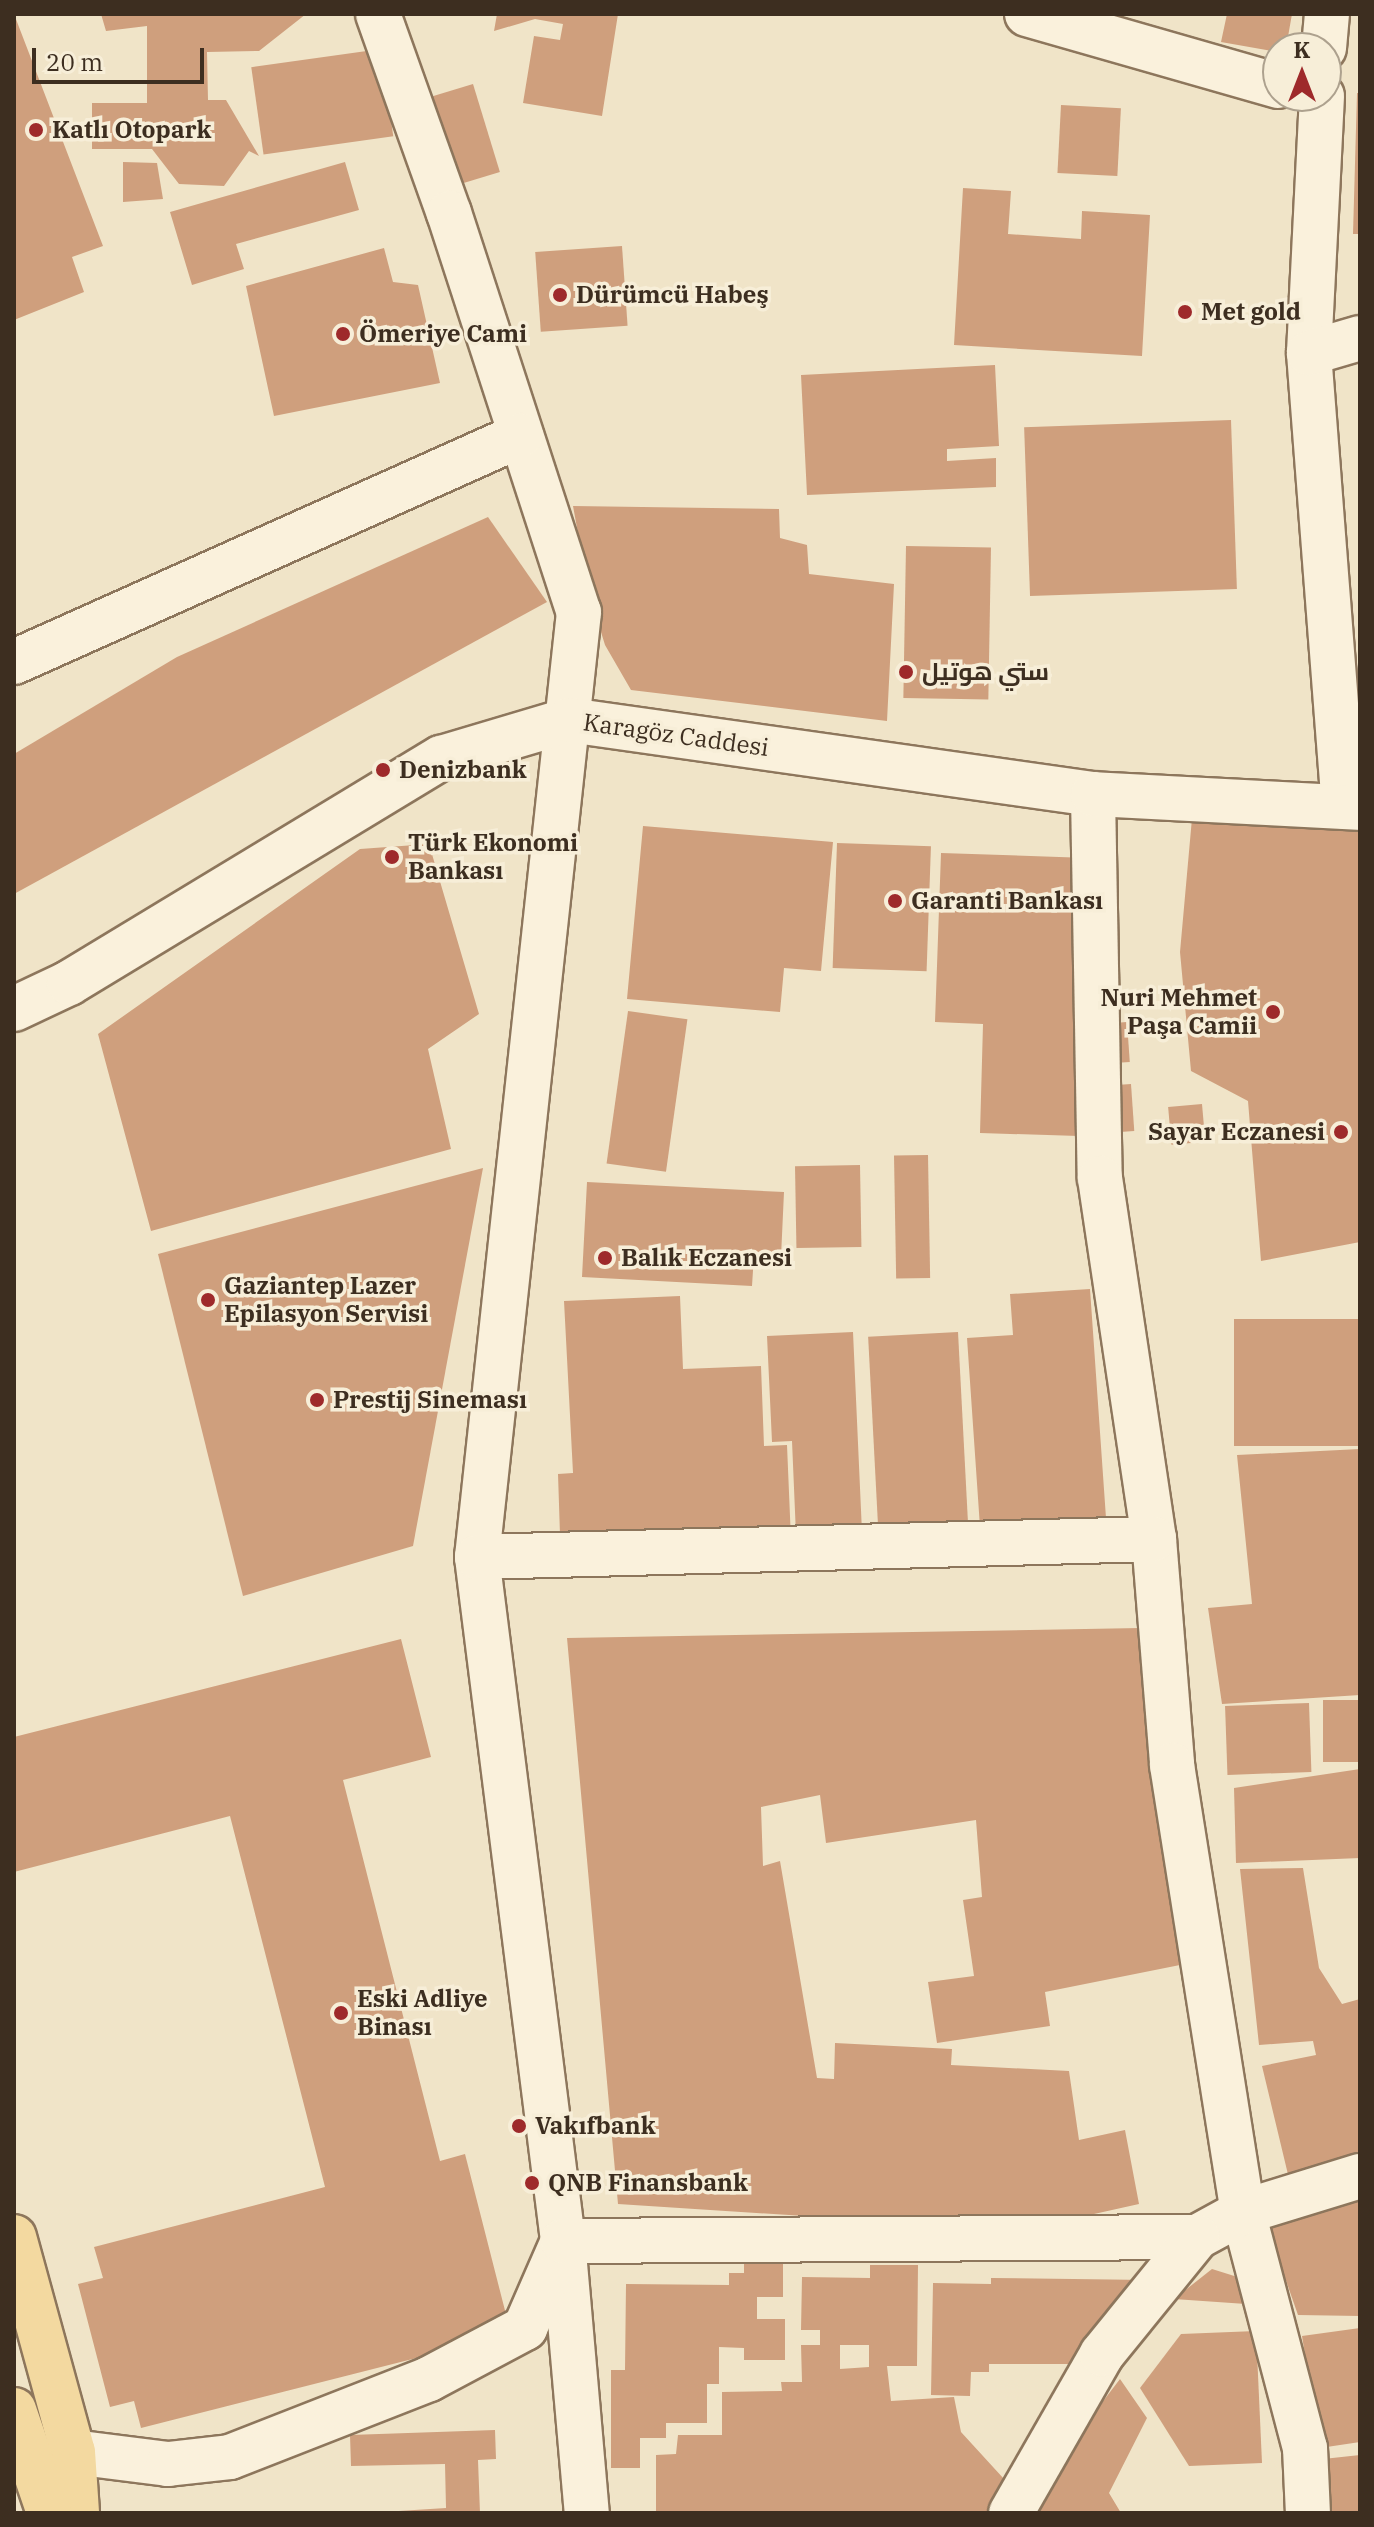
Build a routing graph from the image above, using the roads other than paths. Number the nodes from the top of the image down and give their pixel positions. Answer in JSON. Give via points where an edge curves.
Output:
{"nodes":[{"id":1,"x":378,"y":14,"type":"edge"},
{"id":2,"x":1027,"y":14,"type":"edge"},
{"id":3,"x":1262,"y":81,"type":"edge"},
{"id":4,"x":1318,"y":112,"type":"edge"},
{"id":5,"x":1360,"y":338,"type":"edge"},
{"id":6,"x":1309,"y":353,"type":"junction"},
{"id":7,"x":521,"y":435,"type":"junction"},
{"id":8,"x":14,"y":662,"type":"edge"},
{"id":9,"x":569,"y":720,"type":"junction"},
{"id":10,"x":1093,"y":794,"type":"junction"},
{"id":11,"x":1352,"y":808,"type":"edge"},
{"id":12,"x":14,"y":1009,"type":"edge"},
{"id":13,"x":1154,"y":1539,"type":"junction"},
{"id":14,"x":477,"y":1557,"type":"junction"},
{"id":15,"x":1360,"y":2176,"type":"edge"},
{"id":16,"x":1243,"y":2212,"type":"junction"},
{"id":17,"x":14,"y":2237,"type":"edge"},
{"id":18,"x":1197,"y":2237,"type":"junction"},
{"id":19,"x":563,"y":2241,"type":"junction"},
{"id":20,"x":14,"y":2410,"type":"edge"},
{"id":21,"x":73,"y":2452,"type":"junction"},
{"id":22,"x":49,"y":2513,"type":"edge"},
{"id":23,"x":77,"y":2513,"type":"edge"},
{"id":24,"x":587,"y":2513,"type":"edge"},
{"id":25,"x":1011,"y":2513,"type":"edge"},
{"id":26,"x":1308,"y":2513,"type":"edge"}],
"edges":[{"from":1,"to":7,"type":"street"},
{"from":2,"to":3,"type":"street"},
{"from":4,"to":6,"type":"street"},
{"from":5,"to":6,"type":"street"},
{"from":6,"to":11,"type":"street"},
{"from":7,"to":8,"type":"street"},
{"from":7,"to":9,"type":"street","via":[[579,612]]},
{"from":9,"to":10,"type":"street","name":"Karagöz Caddesi"},
{"from":9,"to":12,"type":"street","name":"Karagöz Caddesi","via":[[441,758],[69,983]]},
{"from":9,"to":14,"type":"street"},
{"from":10,"to":11,"type":"street","name":"Karagöz Caddesi"},
{"from":10,"to":13,"type":"street","via":[[1100,1178]]},
{"from":13,"to":14,"type":"street"},
{"from":13,"to":16,"type":"street","via":[[1172,1765]]},
{"from":14,"to":19,"type":"street"},
{"from":15,"to":16,"type":"street"},
{"from":16,"to":18,"type":"street"},
{"from":16,"to":26,"type":"street","via":[[1305,2448]]},
{"from":17,"to":21,"type":"main road"},
{"from":18,"to":19,"type":"street"},
{"from":18,"to":25,"type":"street","via":[[1102,2354]]},
{"from":19,"to":21,"type":"street","via":[[525,2328],[429,2379],[230,2457],[168,2464]]},
{"from":19,"to":24,"type":"street"},
{"from":20,"to":22,"type":"main road"},
{"from":21,"to":23,"type":"main road"}]}
